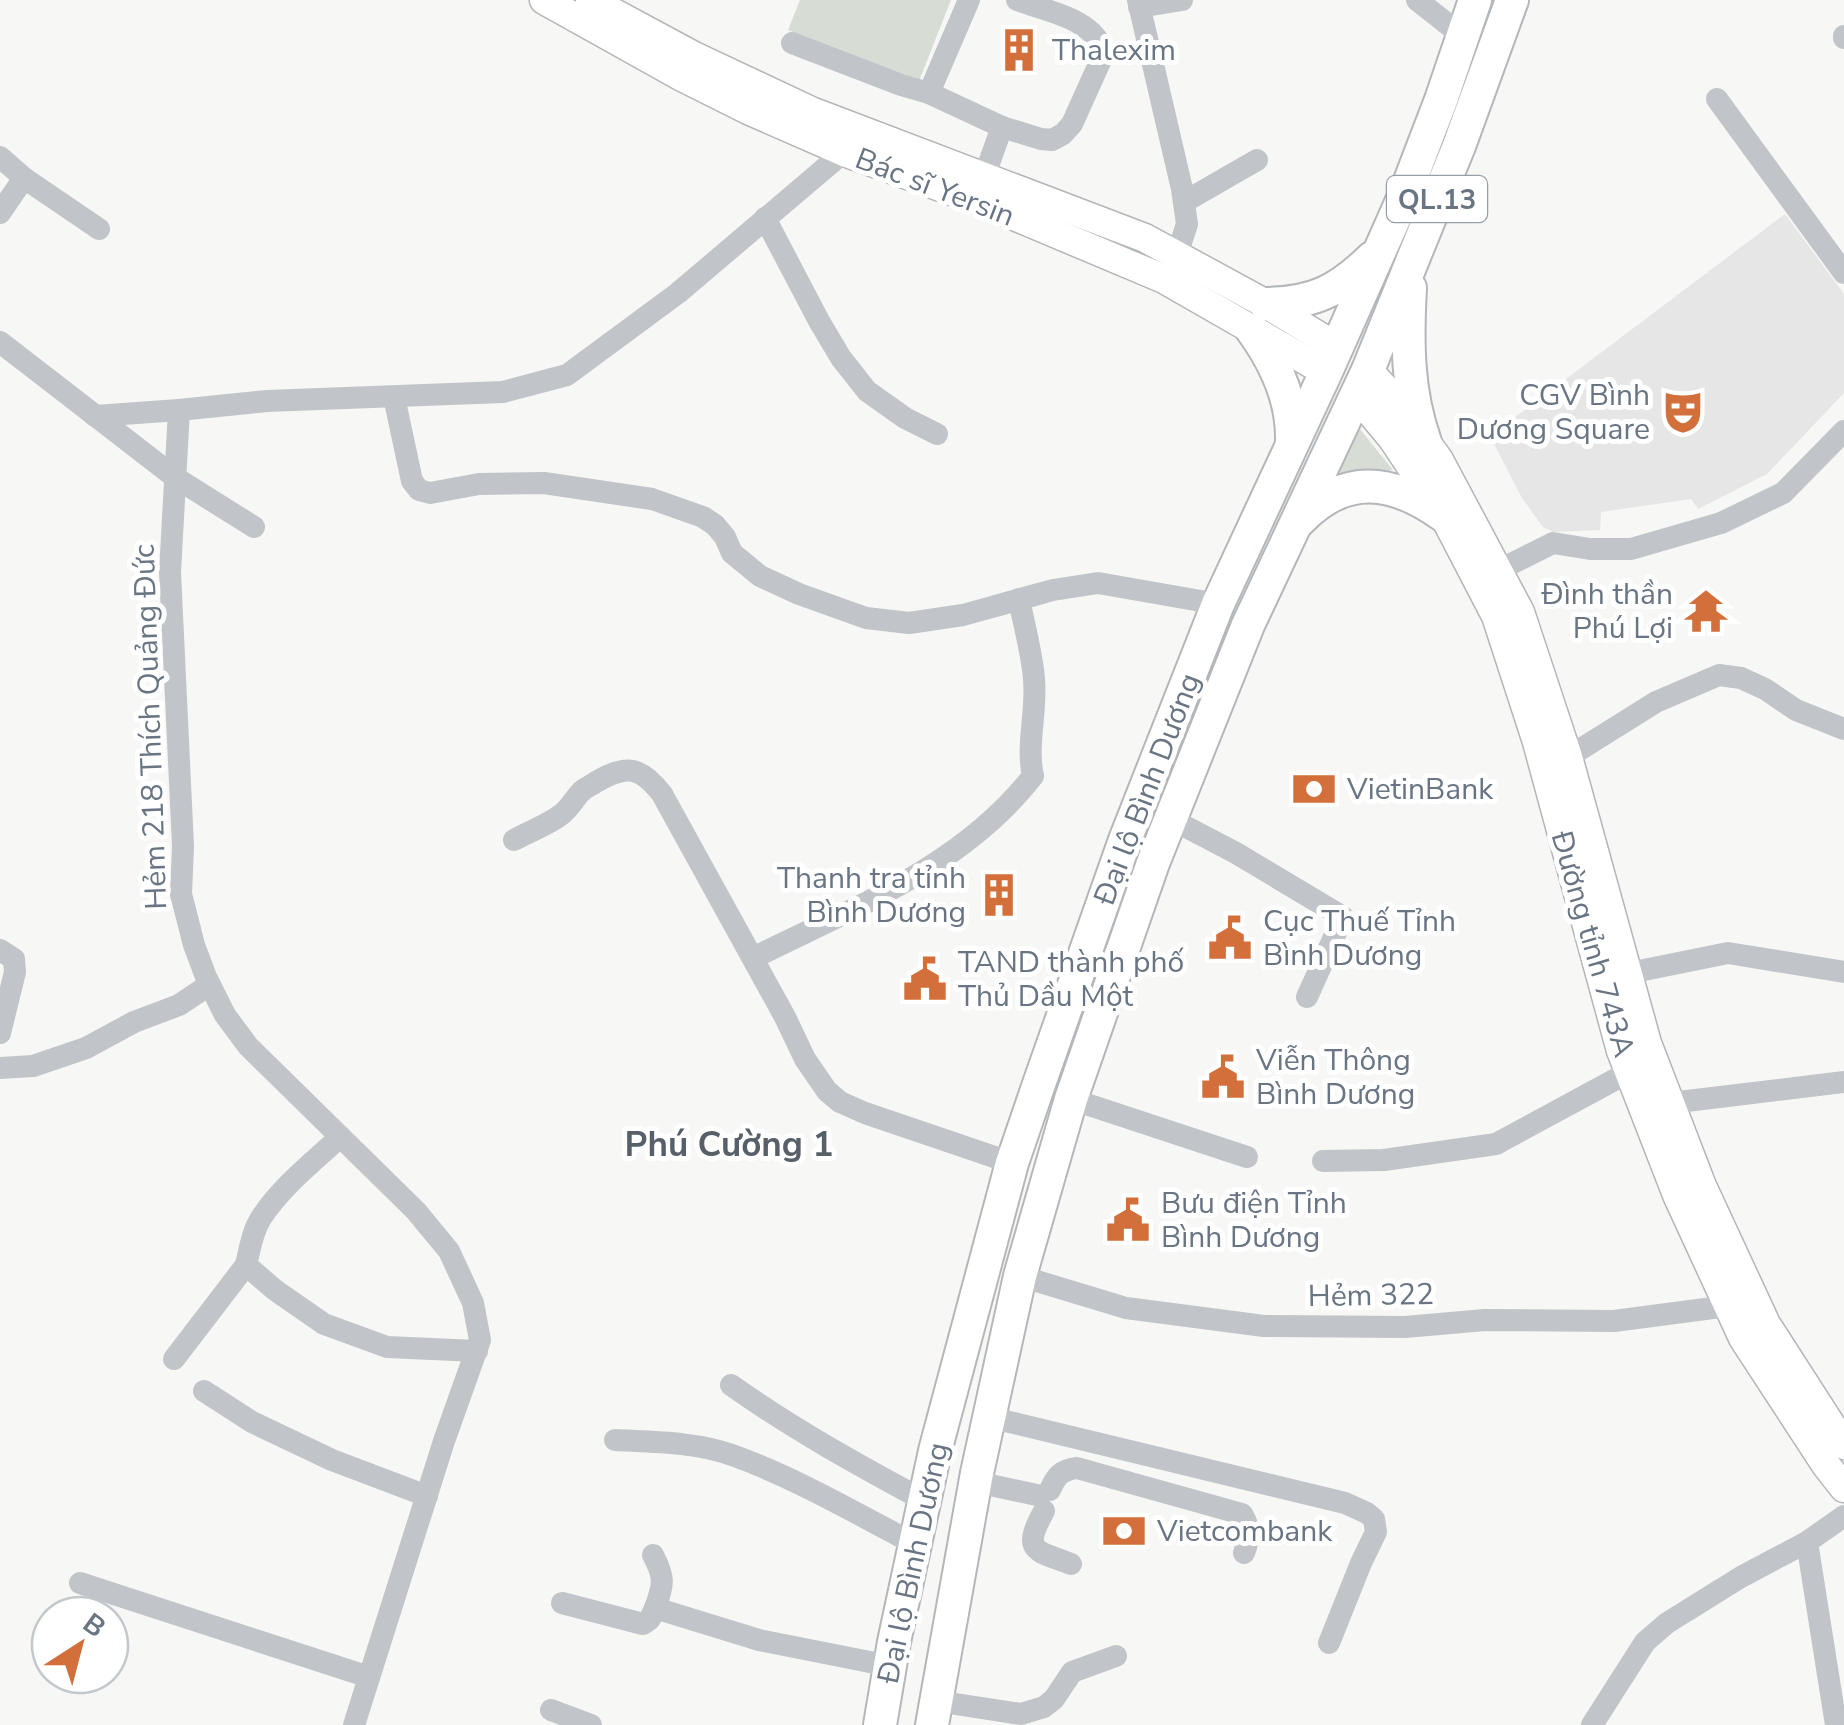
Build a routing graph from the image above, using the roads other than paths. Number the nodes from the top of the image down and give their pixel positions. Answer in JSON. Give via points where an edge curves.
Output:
{"nodes":[{"id":1,"x":544,"y":0,"type":"edge"},
{"id":2,"x":970,"y":0,"type":"edge"},
{"id":3,"x":1017,"y":0,"type":"edge"},
{"id":4,"x":1182,"y":0,"type":"edge"},
{"id":5,"x":1416,"y":0,"type":"edge"},
{"id":6,"x":1475,"y":0,"type":"edge"},
{"id":7,"x":1512,"y":0,"type":"edge"},
{"id":8,"x":1138,"y":3,"type":"edge"},
{"id":9,"x":590,"y":9,"type":"edge"},
{"id":10,"x":1464,"y":37,"type":"junction"},
{"id":11,"x":792,"y":43,"type":"dead end"},
{"id":12,"x":929,"y":93,"type":"junction"},
{"id":13,"x":1716,"y":98,"type":"dead end"},
{"id":14,"x":1002,"y":126,"type":"junction"},
{"id":15,"x":851,"y":140,"type":"junction"},
{"id":16,"x":0,"y":157,"type":"edge"},
{"id":17,"x":1257,"y":160,"type":"dead end"},
{"id":18,"x":24,"y":178,"type":"junction"},
{"id":19,"x":980,"y":189,"type":"junction"},
{"id":20,"x":1184,"y":202,"type":"junction"},
{"id":21,"x":0,"y":213,"type":"edge"},
{"id":22,"x":765,"y":218,"type":"junction"},
{"id":23,"x":98,"y":229,"type":"dead end"},
{"id":24,"x":1399,"y":250,"type":"junction"},
{"id":25,"x":1177,"y":255,"type":"junction"},
{"id":26,"x":1844,"y":273,"type":"edge"},
{"id":27,"x":1259,"y":317,"type":"junction"},
{"id":28,"x":0,"y":342,"type":"edge"},
{"id":29,"x":1331,"y":360,"type":"junction"},
{"id":30,"x":1362,"y":383,"type":"junction"},
{"id":31,"x":394,"y":397,"type":"junction"},
{"id":32,"x":179,"y":410,"type":"junction"},
{"id":33,"x":96,"y":416,"type":"junction"},
{"id":34,"x":1844,"y":432,"type":"edge"},
{"id":35,"x":936,"y":434,"type":"dead end"},
{"id":36,"x":1425,"y":442,"type":"junction"},
{"id":37,"x":1292,"y":446,"type":"junction"},
{"id":38,"x":176,"y":478,"type":"junction"},
{"id":39,"x":1444,"y":516,"type":"junction"},
{"id":40,"x":1296,"y":523,"type":"junction"},
{"id":41,"x":254,"y":527,"type":"dead end"},
{"id":42,"x":1499,"y":570,"type":"junction"},
{"id":43,"x":1020,"y":599,"type":"junction"},
{"id":44,"x":1218,"y":604,"type":"junction"},
{"id":45,"x":1844,"y":729,"type":"edge"},
{"id":46,"x":1556,"y":745,"type":"junction"},
{"id":47,"x":1171,"y":819,"type":"junction"},
{"id":48,"x":514,"y":840,"type":"dead end"},
{"id":49,"x":0,"y":950,"type":"edge"},
{"id":50,"x":753,"y":958,"type":"junction"},
{"id":51,"x":1844,"y":972,"type":"edge"},
{"id":52,"x":1628,"y":973,"type":"junction"},
{"id":53,"x":210,"y":985,"type":"junction"},
{"id":54,"x":1307,"y":997,"type":"dead end"},
{"id":55,"x":0,"y":1033,"type":"edge"},
{"id":56,"x":0,"y":1068,"type":"edge"},
{"id":57,"x":1629,"y":1072,"type":"junction"},
{"id":58,"x":1844,"y":1082,"type":"edge"},
{"id":59,"x":1071,"y":1099,"type":"junction"},
{"id":60,"x":1670,"y":1103,"type":"junction"},
{"id":61,"x":340,"y":1137,"type":"junction"},
{"id":62,"x":1246,"y":1157,"type":"dead end"},
{"id":63,"x":1323,"y":1161,"type":"dead end"},
{"id":64,"x":1012,"y":1163,"type":"junction"},
{"id":65,"x":1049,"y":1174,"type":"junction"},
{"id":66,"x":246,"y":1264,"type":"junction"},
{"id":67,"x":1020,"y":1276,"type":"junction"},
{"id":68,"x":1728,"y":1306,"type":"junction"},
{"id":69,"x":477,"y":1352,"type":"junction"},
{"id":70,"x":174,"y":1359,"type":"dead end"},
{"id":71,"x":731,"y":1385,"type":"dead end"},
{"id":72,"x":204,"y":1391,"type":"dead end"},
{"id":73,"x":988,"y":1417,"type":"junction"},
{"id":74,"x":615,"y":1440,"type":"dead end"},
{"id":75,"x":1844,"y":1444,"type":"edge"},
{"id":76,"x":976,"y":1482,"type":"junction"},
{"id":77,"x":1844,"y":1488,"type":"edge"},
{"id":78,"x":426,"y":1496,"type":"junction"},
{"id":79,"x":1044,"y":1499,"type":"junction"},
{"id":80,"x":924,"y":1501,"type":"junction"},
{"id":81,"x":1844,"y":1516,"type":"edge"},
{"id":82,"x":1807,"y":1542,"type":"junction"},
{"id":83,"x":915,"y":1544,"type":"junction"},
{"id":84,"x":1244,"y":1553,"type":"dead end"},
{"id":85,"x":653,"y":1555,"type":"dead end"},
{"id":86,"x":1071,"y":1564,"type":"dead end"},
{"id":87,"x":80,"y":1583,"type":"dead end"},
{"id":88,"x":562,"y":1603,"type":"dead end"},
{"id":89,"x":655,"y":1608,"type":"junction"},
{"id":90,"x":1329,"y":1643,"type":"dead end"},
{"id":91,"x":1116,"y":1656,"type":"dead end"},
{"id":92,"x":890,"y":1666,"type":"junction"},
{"id":93,"x":370,"y":1677,"type":"junction"},
{"id":94,"x":551,"y":1710,"type":"dead end"},
{"id":95,"x":934,"y":1713,"type":"edge"},
{"id":96,"x":354,"y":1725,"type":"edge"},
{"id":97,"x":590,"y":1725,"type":"edge"},
{"id":98,"x":880,"y":1725,"type":"edge"},
{"id":99,"x":1592,"y":1725,"type":"edge"},
{"id":100,"x":1836,"y":1725,"type":"edge"}],
"edges":[{"from":1,"to":9,"type":"main road","name":"Bác sĩ Yersin"},
{"from":2,"to":12,"type":"street"},
{"from":3,"to":14,"type":"street","via":[[1084,26],[1104,53],[1063,134],[1041,139]]},
{"from":4,"to":8,"type":"street"},
{"from":5,"to":10,"type":"street"},
{"from":6,"to":10,"type":"highway","name":"Đại lộ Bình Dương","number":"QL.13"},
{"from":7,"to":24,"type":"highway","name":"Đại lộ Bình Dương","number":"QL.13","via":[[1481,90]]},
{"from":8,"to":20,"type":"street"},
{"from":9,"to":15,"type":"main road","name":"Bác sĩ Yersin","via":[[748,110]]},
{"from":10,"to":24,"type":"highway","name":"Đại lộ Bình Dương","number":"QL.13","via":[[1424,145]]},
{"from":11,"to":12,"type":"street"},
{"from":12,"to":14,"type":"street"},
{"from":13,"to":26,"type":"street"},
{"from":14,"to":19,"type":"street"},
{"from":15,"to":19,"type":"main road","name":"Bác sĩ Yersin"},
{"from":15,"to":22,"type":"street"},
{"from":16,"to":18,"type":"street"},
{"from":17,"to":20,"type":"street"},
{"from":18,"to":21,"type":"street"},
{"from":18,"to":23,"type":"street"},
{"from":19,"to":25,"type":"main road","name":"Bác sĩ Yersin","via":[[1145,238]]},
{"from":19,"to":27,"type":"main road","name":"Bác sĩ Yersin","via":[[1164,279]]},
{"from":20,"to":25,"type":"street"},
{"from":22,"to":31,"type":"street","via":[[567,376],[503,392]]},
{"from":22,"to":35,"type":"street","via":[[819,321],[867,391]]},
{"from":24,"to":27,"type":"highway","via":[[1334,290]]},
{"from":24,"to":29,"type":"highway","name":"Đại lộ Bình Dương","number":"QL.13"},
{"from":24,"to":30,"type":"highway","name":"Đại lộ Bình Dương","number":"QL.13"},
{"from":24,"to":36,"type":"highway","via":[[1412,401]]},
{"from":25,"to":27,"type":"main road","name":"Bác sĩ Yersin"},
{"from":27,"to":29,"type":"main road","name":"Bác sĩ Yersin"},
{"from":27,"to":37,"type":"highway","via":[[1288,406]]},
{"from":28,"to":33,"type":"street"},
{"from":29,"to":30,"type":"highway"},
{"from":29,"to":37,"type":"highway","name":"Đại lộ Bình Dương","number":"QL.13"},
{"from":30,"to":36,"type":"main road","name":"Đường tỉnh 743A","via":[[1398,403]]},
{"from":30,"to":39,"type":"main road","name":"Đường tỉnh 743A"},
{"from":30,"to":40,"type":"highway","name":"Đại lộ Bình Dương","number":"QL.13"},
{"from":31,"to":32,"type":"street"},
{"from":31,"to":43,"type":"street","via":[[412,481],[420,490],[544,483],[652,500],[716,525],[732,552],[760,576],[866,618],[909,623]]},
{"from":32,"to":33,"type":"street"},
{"from":32,"to":38,"type":"street","name":"Hẻm 218 Thích Quảng Đức"},
{"from":33,"to":38,"type":"street"},
{"from":34,"to":42,"type":"street","via":[[1783,493],[1722,523],[1631,549],[1553,543]]},
{"from":36,"to":42,"type":"main road","name":"Đường tỉnh 743A"},
{"from":37,"to":44,"type":"highway","name":"Đại lộ Bình Dương","number":"QL.13"},
{"from":38,"to":41,"type":"street"},
{"from":38,"to":53,"type":"street","name":"Hẻm 218 Thích Quảng Đức","via":[[170,572],[184,846],[180,894]]},
{"from":39,"to":40,"type":"highway","via":[[1399,490],[1369,485],[1330,496]]},
{"from":39,"to":46,"type":"main road","name":"Đường tỉnh 743A"},
{"from":40,"to":47,"type":"highway","name":"Đại lộ Bình Dương","number":"QL.13"},
{"from":42,"to":46,"type":"main road","name":"Đường tỉnh 743A","via":[[1520,612]]},
{"from":43,"to":44,"type":"street","via":[[1098,583]]},
{"from":43,"to":50,"type":"street","via":[[1034,679],[1033,776],[1006,810],[938,864]]},
{"from":44,"to":64,"type":"highway","name":"Đại lộ Bình Dương","number":"QL.13"},
{"from":45,"to":46,"type":"street","via":[[1742,678],[1719,674]]},
{"from":46,"to":52,"type":"main road","name":"Đường tỉnh 743A"},
{"from":46,"to":57,"type":"main road","name":"Đường tỉnh 743A"},
{"from":47,"to":54,"type":"street","via":[[1344,917]]},
{"from":47,"to":59,"type":"highway","name":"Đại lộ Bình Dương","number":"QL.13"},
{"from":48,"to":50,"type":"street","via":[[560,816],[581,791],[613,772],[636,771],[662,794]]},
{"from":49,"to":55,"type":"street","via":[[14,959],[15,972]]},
{"from":50,"to":64,"type":"street","via":[[804,1059],[840,1102]]},
{"from":51,"to":52,"type":"street","via":[[1728,952]]},
{"from":52,"to":60,"type":"main road","name":"Đường tỉnh 743A"},
{"from":53,"to":56,"type":"street","via":[[86,1048],[34,1066]]},
{"from":53,"to":61,"type":"street","name":"Hẻm 218 Thích Quảng Đức","via":[[248,1046]]},
{"from":57,"to":63,"type":"street","via":[[1496,1144]]},
{"from":57,"to":68,"type":"main road","name":"Đường tỉnh 743A"},
{"from":58,"to":60,"type":"street"},
{"from":59,"to":62,"type":"street"},
{"from":59,"to":65,"type":"highway","name":"Đại lộ Bình Dương","number":"QL.13"},
{"from":60,"to":75,"type":"main road","name":"Đường tỉnh 743A","via":[[1766,1324]]},
{"from":61,"to":66,"type":"street","via":[[260,1219]]},
{"from":61,"to":69,"type":"street","name":"Hẻm 218 Thích Quảng Đức","via":[[449,1251],[473,1303]]},
{"from":64,"to":65,"type":"highway"},
{"from":64,"to":80,"type":"highway","name":"Đại lộ Bình Dương","number":"QL.13"},
{"from":65,"to":67,"type":"highway","name":"Đại lộ Bình Dương","number":"QL.13"},
{"from":66,"to":69,"type":"street","via":[[324,1324],[388,1347]]},
{"from":66,"to":70,"type":"street"},
{"from":67,"to":68,"type":"street","name":"Hẻm 322","via":[[1126,1308],[1264,1326],[1614,1321]]},
{"from":67,"to":73,"type":"highway","name":"Đại lộ Bình Dương","number":"QL.13"},
{"from":68,"to":77,"type":"main road","name":"Đường tỉnh 743A"},
{"from":69,"to":78,"type":"street","name":"Hẻm 218 Thích Quảng Đức"},
{"from":71,"to":80,"type":"street"},
{"from":72,"to":78,"type":"street","via":[[284,1438]]},
{"from":73,"to":76,"type":"highway","name":"Đại lộ Bình Dương","number":"QL.13"},
{"from":73,"to":90,"type":"street","via":[[1367,1513],[1376,1532]]},
{"from":74,"to":83,"type":"street","via":[[729,1454]]},
{"from":76,"to":79,"type":"street"},
{"from":76,"to":95,"type":"highway","name":"Đại lộ Bình Dương","number":"QL.13"},
{"from":78,"to":93,"type":"street","name":"Hẻm 218 Thích Quảng Đức"},
{"from":79,"to":84,"type":"street","via":[[1056,1476],[1077,1468],[1242,1514],[1250,1537]]},
{"from":79,"to":86,"type":"street","via":[[1032,1541],[1048,1558]]},
{"from":80,"to":83,"type":"highway","name":"Đại lộ Bình Dương","number":"QL.13"},
{"from":81,"to":82,"type":"street"},
{"from":82,"to":99,"type":"street","via":[[1667,1623],[1645,1642]]},
{"from":82,"to":100,"type":"street"},
{"from":83,"to":92,"type":"highway","name":"Đại lộ Bình Dương","number":"QL.13"},
{"from":85,"to":89,"type":"street","via":[[664,1578]]},
{"from":87,"to":93,"type":"street"},
{"from":88,"to":89,"type":"street","via":[[643,1624]]},
{"from":89,"to":92,"type":"street","via":[[759,1640]]},
{"from":91,"to":95,"type":"street","via":[[1072,1672],[1044,1707],[1021,1714]]},
{"from":92,"to":98,"type":"highway","name":"Đại lộ Bình Dương","number":"QL.13"},
{"from":93,"to":96,"type":"street","name":"Hẻm 218 Thích Quảng Đức"},
{"from":94,"to":97,"type":"street"}]}
